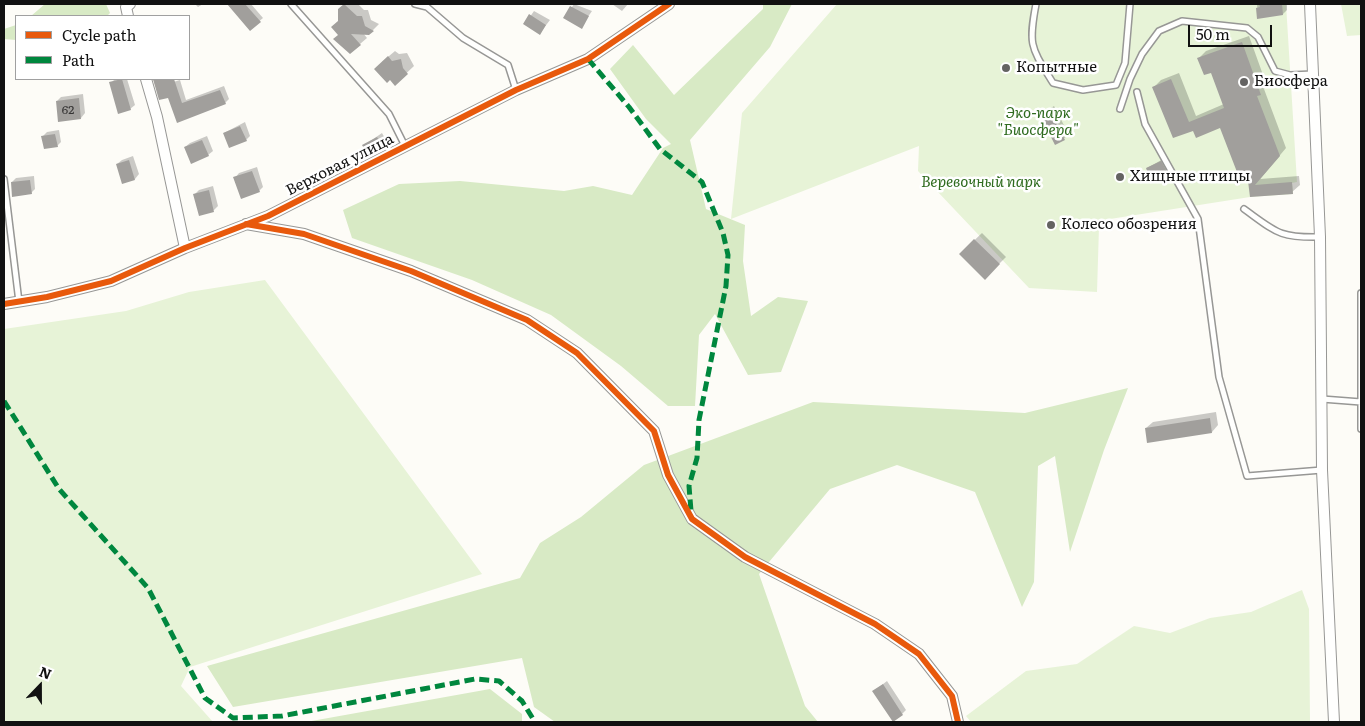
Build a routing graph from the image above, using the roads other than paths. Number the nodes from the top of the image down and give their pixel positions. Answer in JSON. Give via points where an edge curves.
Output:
{"nodes":[{"id":1,"x":291,"y":4,"type":"edge"},
{"id":2,"x":415,"y":4,"type":"edge"},
{"id":3,"x":669,"y":4,"type":"edge"},
{"id":4,"x":1036,"y":4,"type":"edge"},
{"id":5,"x":1130,"y":4,"type":"edge"},
{"id":6,"x":1310,"y":4,"type":"edge"},
{"id":7,"x":1313,"y":74,"type":"junction"},
{"id":8,"x":146,"y":80,"type":"edge"},
{"id":9,"x":516,"y":90,"type":"junction"},
{"id":10,"x":1137,"y":92,"type":"dead end"},
{"id":11,"x":1120,"y":110,"type":"dead end"},
{"id":12,"x":405,"y":146,"type":"junction"},
{"id":13,"x":4,"y":179,"type":"edge"},
{"id":14,"x":1244,"y":210,"type":"dead end"},
{"id":15,"x":246,"y":224,"type":"junction"},
{"id":16,"x":1320,"y":237,"type":"junction"},
{"id":17,"x":185,"y":248,"type":"junction"},
{"id":18,"x":1361,"y":293,"type":"edge"},
{"id":19,"x":19,"y":302,"type":"junction"},
{"id":20,"x":4,"y":304,"type":"edge"},
{"id":21,"x":1361,"y":308,"type":"edge"},
{"id":22,"x":1321,"y":399,"type":"junction"},
{"id":23,"x":1361,"y":402,"type":"edge"},
{"id":24,"x":1361,"y":429,"type":"edge"},
{"id":25,"x":1322,"y":470,"type":"junction"},
{"id":26,"x":958,"y":722,"type":"edge"},
{"id":27,"x":1334,"y":722,"type":"edge"}],
"edges":[{"from":1,"to":12,"type":"lane","via":[[389,114]]},
{"from":2,"to":9,"type":"lane","via":[[427,7],[463,38],[508,65]]},
{"from":3,"to":9,"type":"street","name":"Верховая улица","via":[[588,59]]},
{"from":4,"to":5,"type":"lane","via":[[1030,33],[1034,52],[1053,83],[1083,90],[1116,86],[1125,63]]},
{"from":6,"to":7,"type":"street"},
{"from":7,"to":11,"type":"lane","via":[[1290,75],[1275,71],[1258,37],[1248,28],[1182,21],[1160,31],[1142,54]]},
{"from":7,"to":16,"type":"street"},
{"from":8,"to":17,"type":"street"},
{"from":9,"to":12,"type":"street","name":"Верховая улица"},
{"from":10,"to":25,"type":"lane","via":[[1145,124],[1198,219],[1219,377],[1247,476]]},
{"from":12,"to":15,"type":"street","name":"Верховая улица","via":[[320,191]]},
{"from":13,"to":19,"type":"lane"},
{"from":14,"to":16,"type":"lane","via":[[1280,234]]},
{"from":15,"to":17,"type":"street","name":"Верховая улица"},
{"from":15,"to":26,"type":"street","via":[[304,234],[411,271],[527,320],[577,352],[654,431],[668,475],[692,519],[746,556],[875,624],[919,654],[952,696]]},
{"from":16,"to":22,"type":"street"},
{"from":17,"to":19,"type":"street","name":"Верховая улица","via":[[111,280]]},
{"from":18,"to":21,"type":"lane"},
{"from":19,"to":20,"type":"street","name":"Верховая улица"},
{"from":21,"to":23,"type":"lane"},
{"from":22,"to":23,"type":"lane"},
{"from":22,"to":25,"type":"street"},
{"from":23,"to":24,"type":"lane"},
{"from":25,"to":27,"type":"street"}]}
